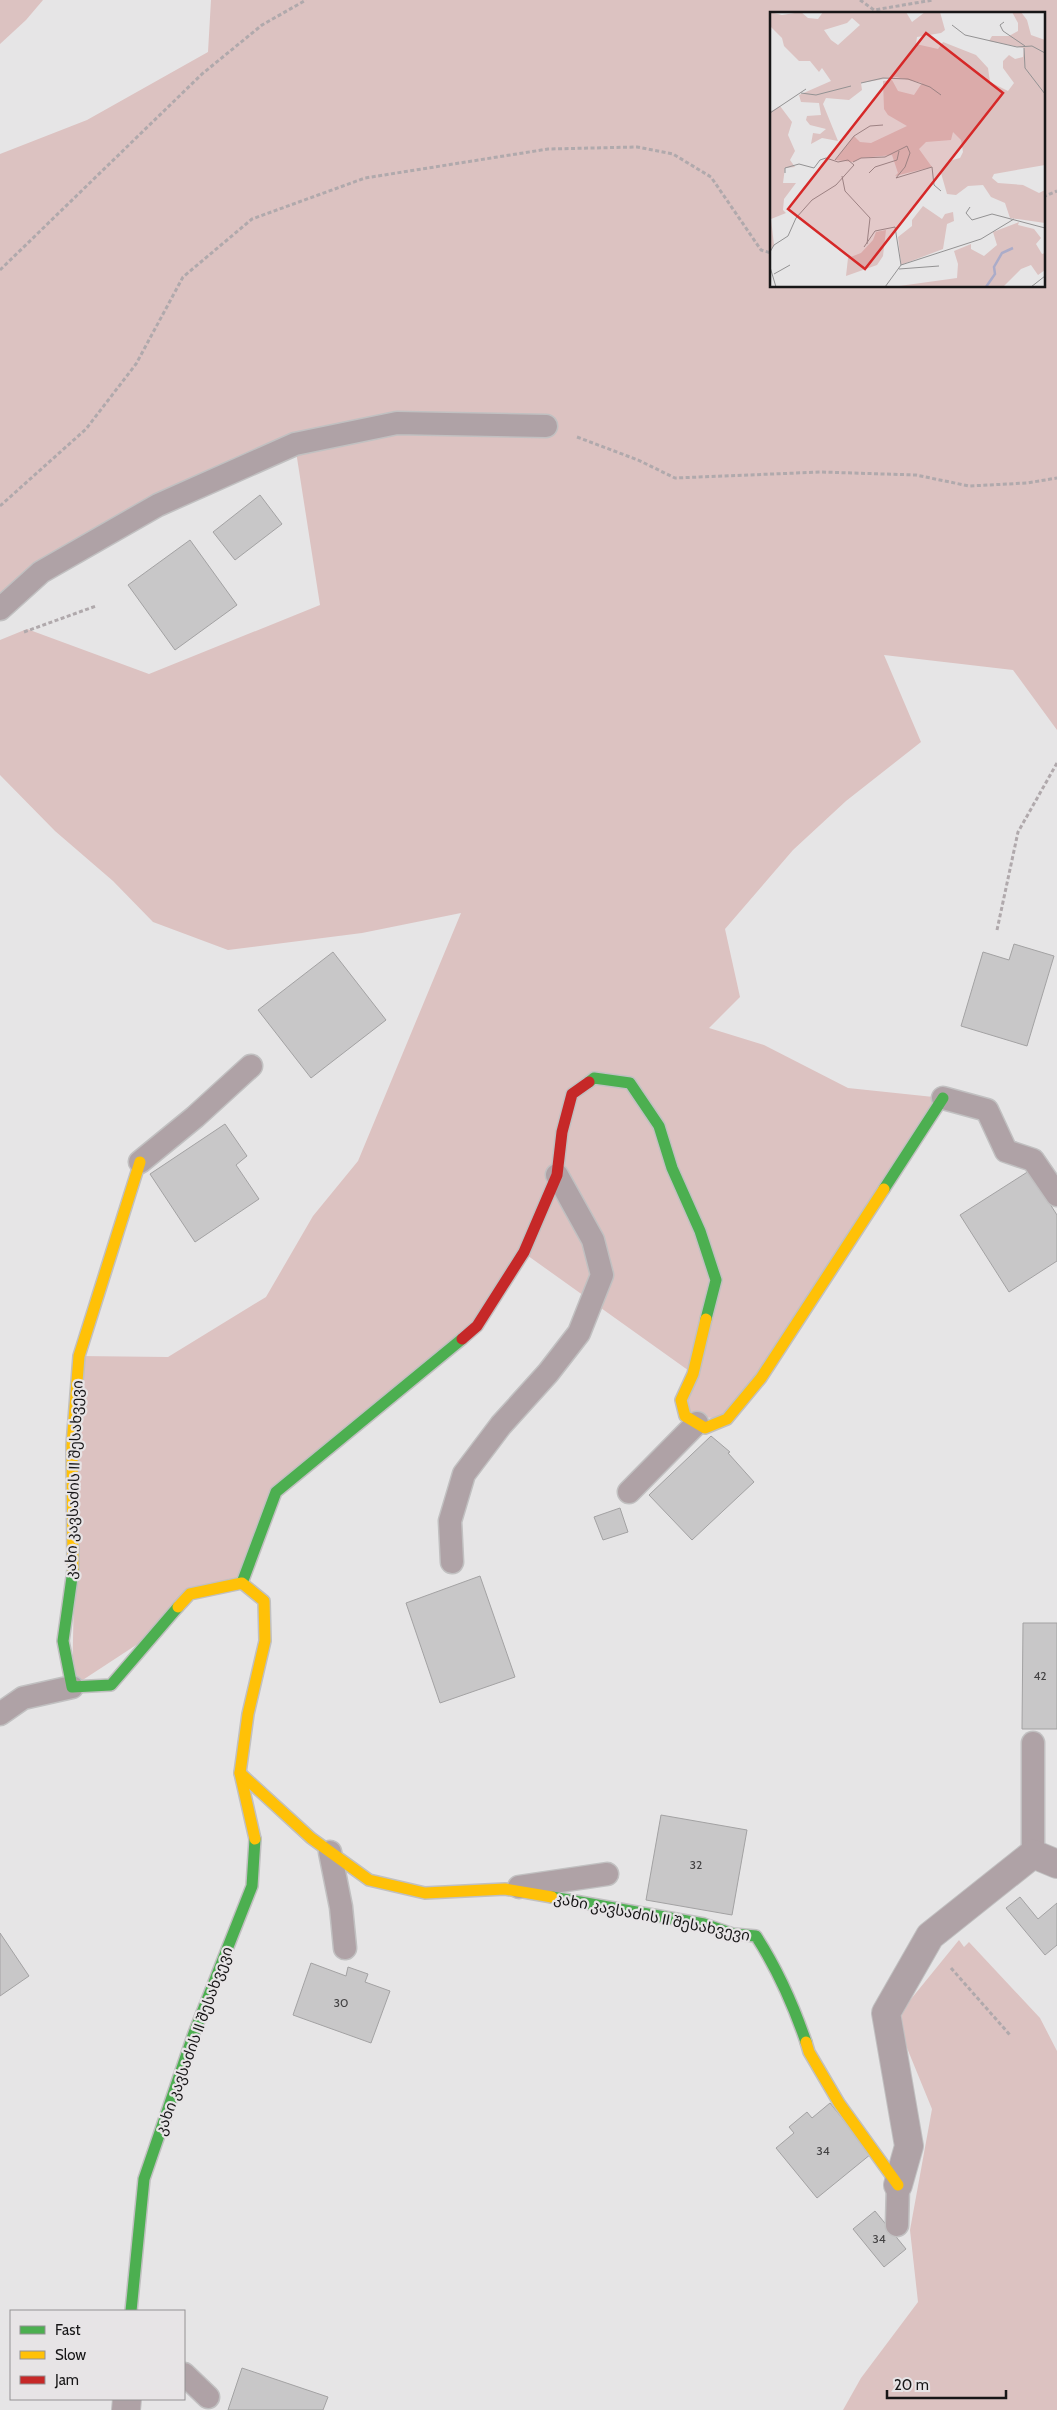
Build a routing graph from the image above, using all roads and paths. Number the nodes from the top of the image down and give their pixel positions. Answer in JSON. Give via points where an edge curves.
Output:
{"nodes":[{"id":1,"x":306,"y":0,"type":"edge"},
{"id":2,"x":860,"y":0,"type":"edge"},
{"id":3,"x":932,"y":0,"type":"edge"},
{"id":4,"x":1057,"y":191,"type":"edge"},
{"id":5,"x":1044,"y":197,"type":"edge"},
{"id":6,"x":770,"y":253,"type":"edge"},
{"id":7,"x":0,"y":270,"type":"edge"},
{"id":8,"x":546,"y":426,"type":"joint"},
{"id":9,"x":1057,"y":478,"type":"edge"},
{"id":10,"x":0,"y":506,"type":"edge"},
{"id":11,"x":96,"y":606,"type":"dead end"},
{"id":12,"x":0,"y":609,"type":"edge"},
{"id":13,"x":18,"y":635,"type":"dead end"},
{"id":14,"x":1057,"y":763,"type":"edge"},
{"id":15,"x":997,"y":930,"type":"dead end"},
{"id":16,"x":251,"y":1066,"type":"dead end"},
{"id":17,"x":943,"y":1098,"type":"joint"},
{"id":18,"x":140,"y":1162,"type":"joint"},
{"id":19,"x":557,"y":1175,"type":"junction"},
{"id":20,"x":1057,"y":1194,"type":"edge"},
{"id":21,"x":697,"y":1423,"type":"junction"},
{"id":22,"x":629,"y":1492,"type":"dead end"},
{"id":23,"x":452,"y":1562,"type":"dead end"},
{"id":24,"x":242,"y":1583,"type":"junction"},
{"id":25,"x":72,"y":1686,"type":"junction"},
{"id":26,"x":0,"y":1714,"type":"edge"},
{"id":27,"x":1033,"y":1743,"type":"dead end"},
{"id":28,"x":240,"y":1773,"type":"junction"},
{"id":29,"x":330,"y":1852,"type":"junction"},
{"id":30,"x":1045,"y":1859,"type":"edge"},
{"id":31,"x":607,"y":1874,"type":"dead end"},
{"id":32,"x":505,"y":1888,"type":"junction"},
{"id":33,"x":930,"y":1936,"type":"junction"},
{"id":34,"x":345,"y":1948,"type":"dead end"},
{"id":35,"x":1010,"y":2035,"type":"dead end"},
{"id":36,"x":898,"y":2185,"type":"junction"},
{"id":37,"x":897,"y":2225,"type":"dead end"},
{"id":38,"x":131,"y":2310,"type":"edge"},
{"id":39,"x":185,"y":2375,"type":"edge"},
{"id":40,"x":208,"y":2397,"type":"dead end"}],
"edges":[{"from":1,"to":7,"type":"path","via":[[262,25],[202,74]]},
{"from":2,"to":3,"type":"path","via":[[874,10]]},
{"from":4,"to":5,"type":"path"},
{"from":6,"to":10,"type":"path","via":[[761,250],[711,177],[673,154],[637,147],[548,149],[365,178],[252,219],[183,277],[136,364],[86,429]]},
{"from":8,"to":9,"type":"path","via":[[638,460],[675,478],[821,472],[916,475],[969,486]]},
{"from":8,"to":12,"type":"lane","via":[[397,423],[295,444],[158,505],[42,572]]},
{"from":11,"to":13,"type":"path"},
{"from":14,"to":15,"type":"path","via":[[1018,832]]},
{"from":16,"to":18,"type":"lane"},
{"from":17,"to":20,"type":"lane","via":[[987,1110],[1006,1151],[1033,1160]]},
{"from":17,"to":21,"type":"street","via":[[761,1378],[727,1419],[706,1428]]},
{"from":18,"to":25,"type":"street","name":"კახი კავსაძის II შესახვევი","via":[[79,1356],[72,1446],[73,1569],[64,1641]]},
{"from":19,"to":21,"type":"street","via":[[562,1132],[572,1094],[594,1078],[630,1083],[659,1126],[716,1280],[692,1374],[681,1400],[685,1416]]},
{"from":19,"to":23,"type":"lane","via":[[593,1240],[602,1275],[579,1333],[464,1474],[450,1520]]},
{"from":19,"to":24,"type":"street","via":[[524,1252],[477,1326],[276,1492]]},
{"from":21,"to":22,"type":"lane"},
{"from":24,"to":25,"type":"street","via":[[190,1594],[111,1686]]},
{"from":24,"to":28,"type":"street","name":"კახი კავსაძის II შესახვევი","via":[[264,1601],[265,1641],[248,1714]]},
{"from":25,"to":26,"type":"lane","via":[[23,1698]]},
{"from":27,"to":30,"type":"lane"},
{"from":28,"to":29,"type":"street","name":"კახი კავსაძის II შესახვევი","via":[[310,1838]]},
{"from":28,"to":38,"type":"street","name":"კახი კავსაძის II შესახვევი","via":[[256,1845],[252,1886],[194,2033],[144,2179]]},
{"from":29,"to":32,"type":"street","name":"კახი კავსაძის II შესახვევი","via":[[369,1880],[425,1893]]},
{"from":29,"to":34,"type":"lane"},
{"from":30,"to":33,"type":"street"},
{"from":31,"to":32,"type":"lane"},
{"from":32,"to":36,"type":"street","name":"კახი კავსაძის II შესახვევი","via":[[756,1936],[778,1971],[809,2052],[839,2103]]},
{"from":33,"to":35,"type":"path","via":[[943,1959]]},
{"from":33,"to":36,"type":"street","via":[[886,2013],[909,2146]]},
{"from":36,"to":37,"type":"lane"},
{"from":39,"to":40,"type":"lane"}]}
